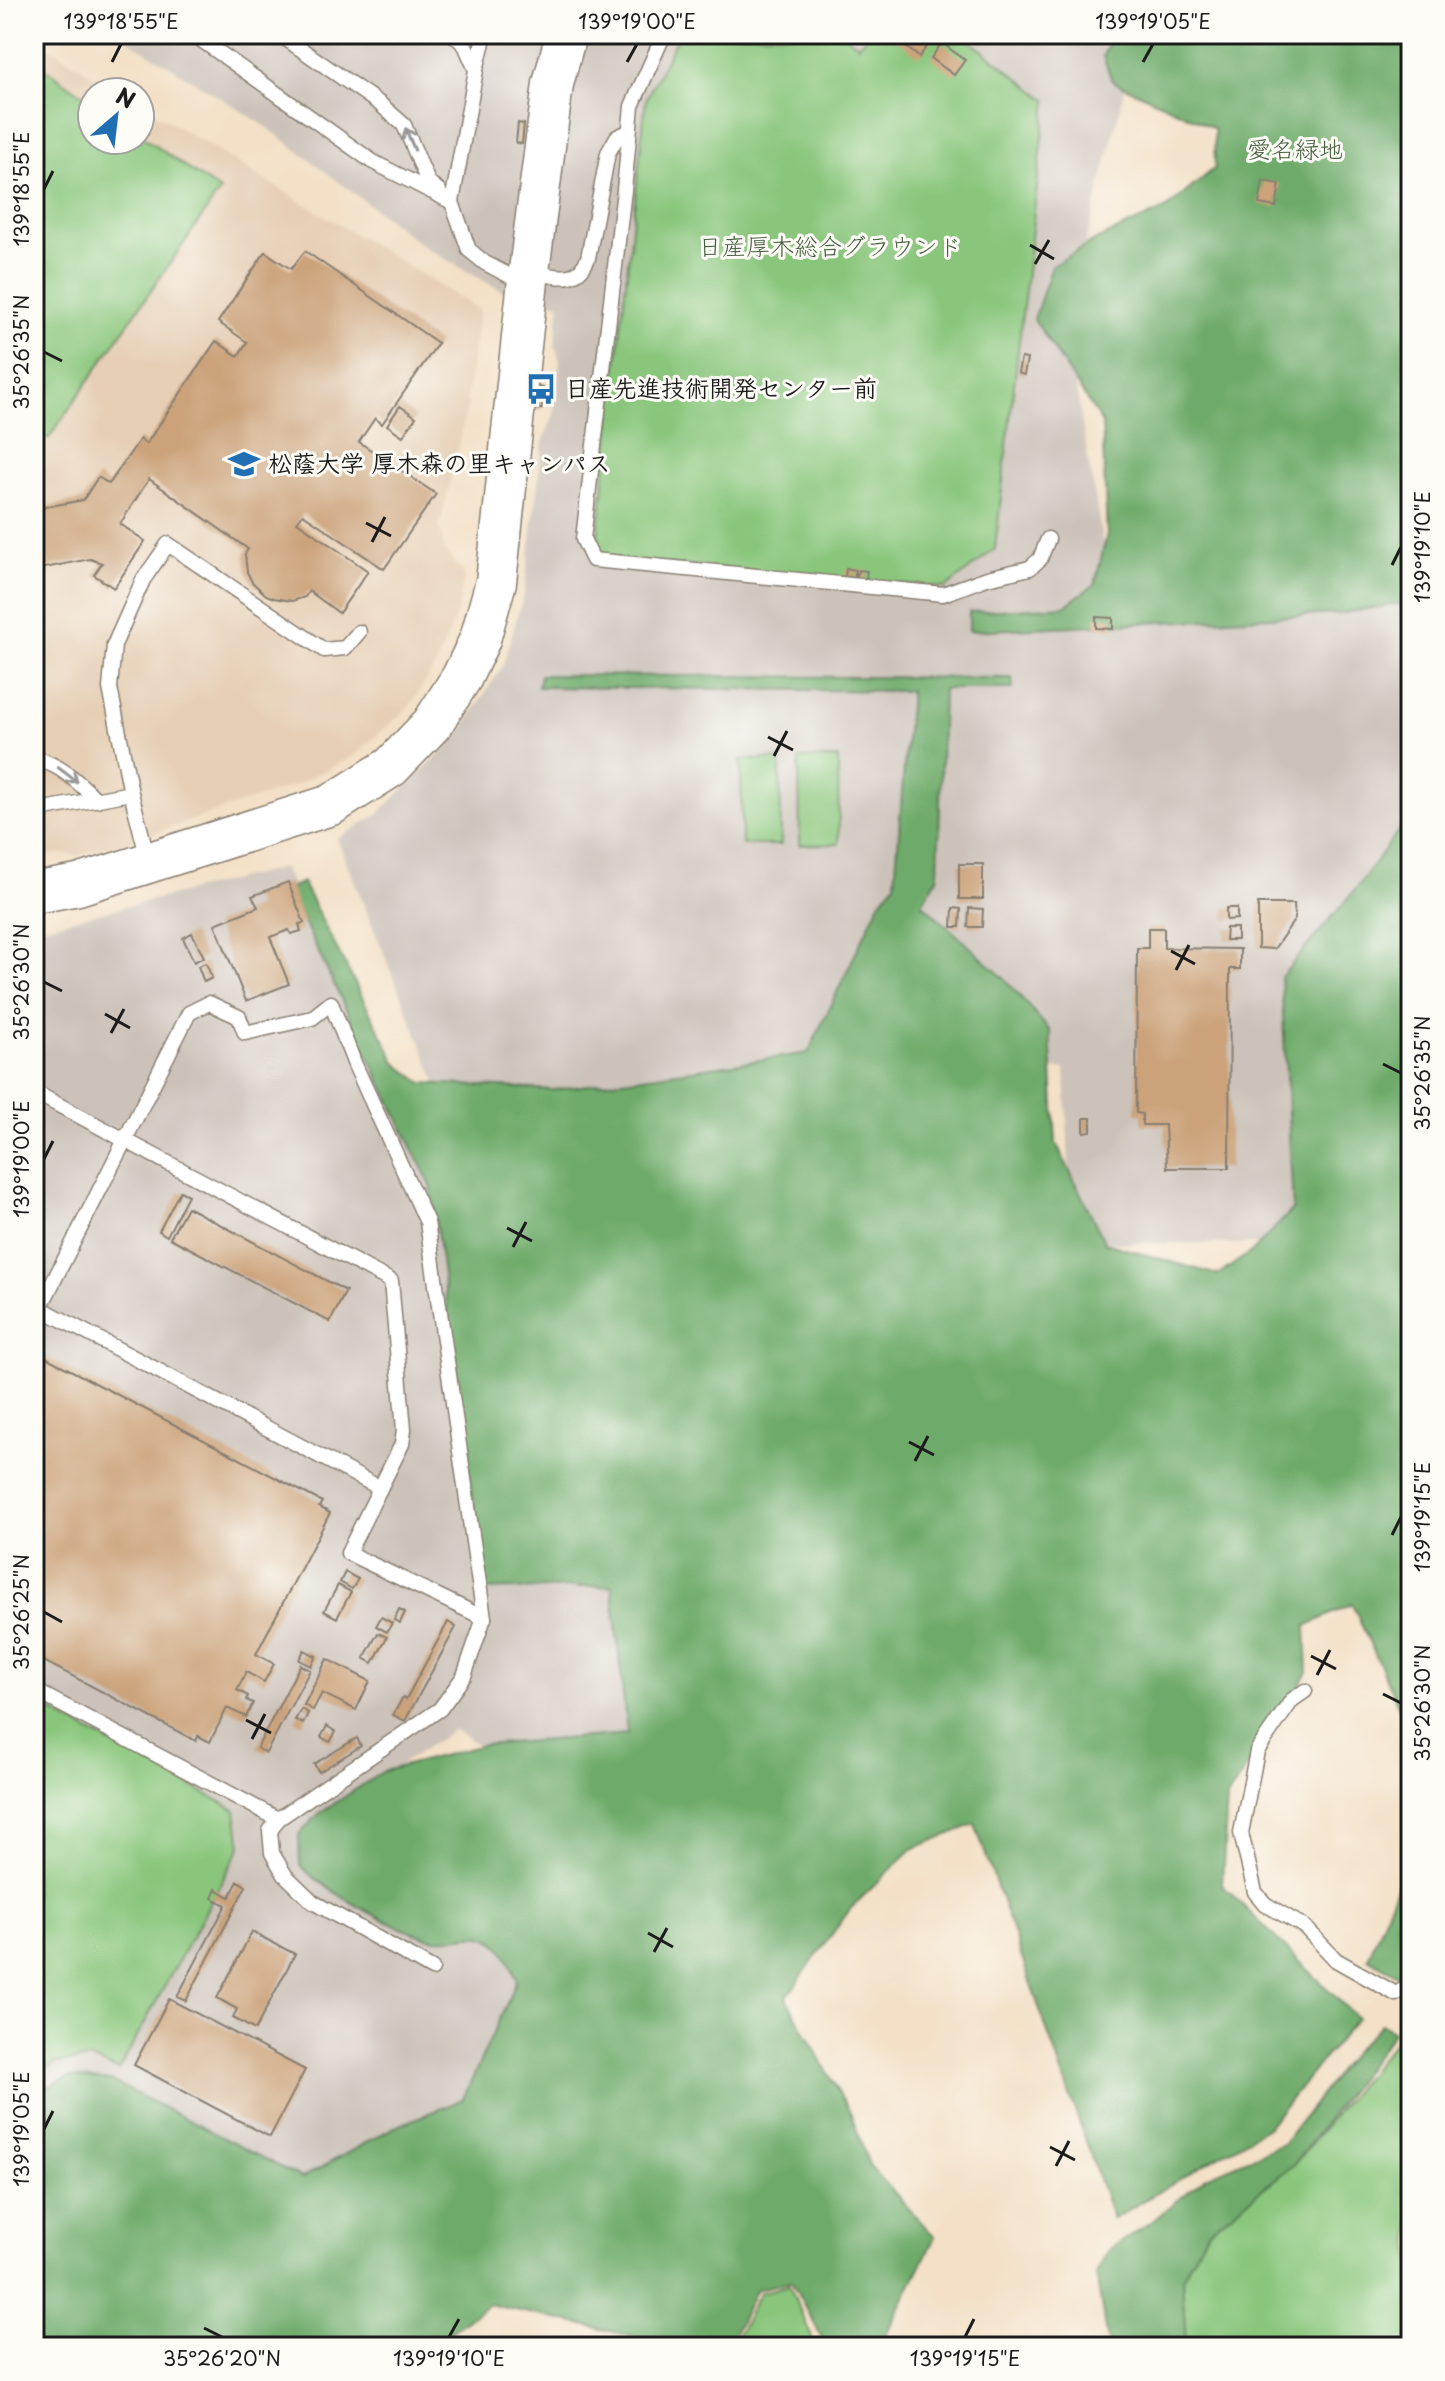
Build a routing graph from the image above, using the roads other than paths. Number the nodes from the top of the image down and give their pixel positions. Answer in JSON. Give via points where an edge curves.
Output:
{"nodes":[{"id":1,"x":193,"y":34,"type":"edge"},
{"id":2,"x":279,"y":34,"type":"edge"},
{"id":3,"x":453,"y":34,"type":"edge"},
{"id":4,"x":485,"y":34,"type":"edge"},
{"id":5,"x":566,"y":34,"type":"edge"},
{"id":6,"x":664,"y":34,"type":"edge"},
{"id":7,"x":476,"y":70,"type":"junction"},
{"id":8,"x":628,"y":132,"type":"junction"},
{"id":9,"x":452,"y":202,"type":"junction"},
{"id":10,"x":528,"y":275,"type":"junction"},
{"id":11,"x":1048,"y":539,"type":"dead end"},
{"id":12,"x":359,"y":632,"type":"dead end"},
{"id":13,"x":34,"y":758,"type":"edge"},
{"id":14,"x":131,"y":793,"type":"junction"},
{"id":15,"x":97,"y":800,"type":"junction"},
{"id":16,"x":34,"y":811,"type":"edge"},
{"id":17,"x":149,"y":864,"type":"junction"},
{"id":18,"x":34,"y":893,"type":"edge"},
{"id":19,"x":34,"y":1092,"type":"edge"},
{"id":20,"x":124,"y":1141,"type":"junction"},
{"id":21,"x":380,"y":1488,"type":"junction"},
{"id":22,"x":484,"y":1618,"type":"junction"},
{"id":23,"x":34,"y":1690,"type":"edge"},
{"id":24,"x":1305,"y":1691,"type":"dead end"},
{"id":25,"x":278,"y":1819,"type":"junction"},
{"id":26,"x":432,"y":1969,"type":"dead end"},
{"id":27,"x":1411,"y":1985,"type":"edge"}],
"edges":[{"from":1,"to":9,"type":"lane","via":[[373,162]]},
{"from":9,"to":2,"type":"lane","one_way":true,"via":[[428,182],[404,125]]},
{"from":3,"to":7,"type":"lane","via":[[465,45]]},
{"from":4,"to":7,"type":"lane"},
{"from":5,"to":10,"type":"street","via":[[553,84]]},
{"from":6,"to":8,"type":"lane","via":[[632,106]]},
{"from":7,"to":9,"type":"lane"},
{"from":8,"to":10,"type":"lane","via":[[617,137],[608,153],[584,269],[570,277]]},
{"from":8,"to":11,"type":"lane","via":[[584,526],[583,539],[593,560],[943,594],[1030,568]]},
{"from":9,"to":10,"type":"lane","via":[[469,250],[510,276]]},
{"from":10,"to":17,"type":"street","via":[[496,582],[480,639],[432,724],[391,767],[331,805]]},
{"from":12,"to":14,"type":"lane","via":[[345,648],[324,650],[168,544],[143,580],[114,645],[110,688]]},
{"from":13,"to":15,"type":"lane","one_way":true,"via":[[66,773]]},
{"from":14,"to":15,"type":"lane"},
{"from":14,"to":17,"type":"lane"},
{"from":15,"to":16,"type":"lane"},
{"from":17,"to":18,"type":"street"},
{"from":19,"to":20,"type":"lane"},
{"from":20,"to":21,"type":"lane","via":[[391,1281],[404,1430]]},
{"from":20,"to":21,"type":"lane","via":[[40,1308]]},
{"from":20,"to":22,"type":"lane","via":[[189,1013],[209,1003],[239,1017],[245,1033],[312,1018],[331,1003],[427,1222]]},
{"from":21,"to":22,"type":"lane","via":[[348,1553]]},
{"from":22,"to":25,"type":"lane","via":[[464,1676],[440,1709]]},
{"from":23,"to":25,"type":"lane"},
{"from":24,"to":27,"type":"lane","via":[[1292,1700],[1257,1751],[1241,1833],[1255,1892],[1265,1904],[1305,1927],[1336,1960],[1396,1994]]},
{"from":25,"to":26,"type":"lane","via":[[270,1831],[272,1853],[285,1875],[313,1902]]}]}
